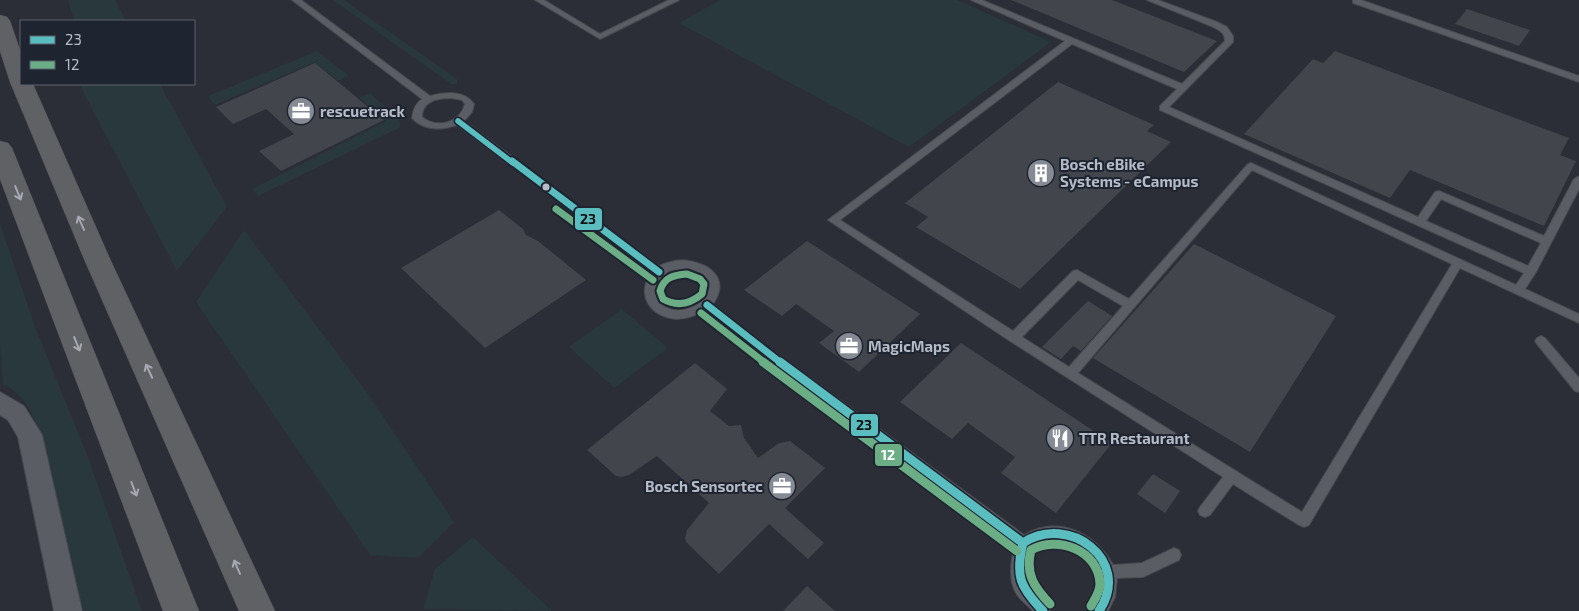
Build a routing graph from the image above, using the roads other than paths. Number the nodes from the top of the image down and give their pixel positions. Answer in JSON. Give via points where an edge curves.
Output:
{"nodes":[{"id":1,"x":296,"y":0,"type":"edge"},
{"id":2,"x":539,"y":0,"type":"edge"},
{"id":3,"x":675,"y":0,"type":"edge"},
{"id":4,"x":975,"y":0,"type":"edge"},
{"id":5,"x":1152,"y":0,"type":"edge"},
{"id":6,"x":1356,"y":1,"type":"edge"},
{"id":7,"x":0,"y":21,"type":"edge"},
{"id":8,"x":1070,"y":41,"type":"junction"},
{"id":9,"x":20,"y":77,"type":"edge"},
{"id":10,"x":1579,"y":79,"type":"edge"},
{"id":11,"x":23,"y":85,"type":"edge"},
{"id":12,"x":1183,"y":88,"type":"junction"},
{"id":13,"x":428,"y":99,"type":"junction"},
{"id":14,"x":458,"y":121,"type":"junction"},
{"id":15,"x":0,"y":148,"type":"edge"},
{"id":16,"x":1579,"y":179,"type":"edge"},
{"id":17,"x":1420,"y":222,"type":"junction"},
{"id":18,"x":1546,"y":241,"type":"junction"},
{"id":19,"x":1458,"y":264,"type":"junction"},
{"id":20,"x":659,"y":272,"type":"junction"},
{"id":21,"x":1531,"y":272,"type":"junction"},
{"id":22,"x":1517,"y":291,"type":"junction"},
{"id":23,"x":1129,"y":304,"type":"junction"},
{"id":24,"x":707,"y":305,"type":"junction"},
{"id":25,"x":1579,"y":319,"type":"edge"},
{"id":26,"x":1014,"y":338,"type":"junction"},
{"id":27,"x":1541,"y":341,"type":"dead end"},
{"id":28,"x":1070,"y":374,"type":"junction"},
{"id":29,"x":1579,"y":387,"type":"edge"},
{"id":30,"x":0,"y":402,"type":"edge"},
{"id":31,"x":1232,"y":475,"type":"junction"},
{"id":32,"x":1205,"y":511,"type":"dead end"},
{"id":33,"x":1023,"y":543,"type":"junction"},
{"id":34,"x":1174,"y":555,"type":"dead end"},
{"id":35,"x":1109,"y":572,"type":"junction"},
{"id":36,"x":1107,"y":608,"type":"edge"},
{"id":37,"x":68,"y":611,"type":"edge"},
{"id":38,"x":181,"y":611,"type":"edge"},
{"id":39,"x":257,"y":611,"type":"edge"},
{"id":40,"x":1042,"y":611,"type":"edge"}],
"edges":[{"from":1,"to":13,"type":"lane"},
{"from":2,"to":3,"type":"lane","via":[[600,38]]},
{"from":4,"to":8,"type":"lane"},
{"from":5,"to":12,"type":"lane","via":[[1214,24],[1229,36],[1229,42]]},
{"from":6,"to":10,"type":"lane"},
{"from":7,"to":9,"type":"highway"},
{"from":8,"to":12,"type":"lane"},
{"from":8,"to":26,"type":"lane","via":[[833,220]]},
{"from":39,"to":11,"type":"highway","one_way":true,"via":[[97,259]]},
{"from":12,"to":17,"type":"lane","via":[[1162,108]]},
{"from":13,"to":14,"type":"lane","via":[[451,94],[465,98],[470,104],[468,111]]},
{"from":13,"to":14,"type":"lane","via":[[417,109],[420,122],[439,126]]},
{"from":14,"to":20,"type":"lane"},
{"from":15,"to":38,"type":"highway","one_way":true},
{"from":16,"to":18,"type":"lane"},
{"from":17,"to":18,"type":"lane","via":[[1440,194]]},
{"from":17,"to":21,"type":"lane"},
{"from":18,"to":21,"type":"lane"},
{"from":19,"to":22,"type":"lane"},
{"from":19,"to":23,"type":"lane","via":[[1251,166]]},
{"from":19,"to":31,"type":"lane","via":[[1304,521]]},
{"from":20,"to":24,"type":"lane","via":[[688,264],[709,273],[715,281],[715,291]]},
{"from":20,"to":24,"type":"lane","via":[[649,286],[649,296],[654,305],[676,314],[689,313]]},
{"from":21,"to":22,"type":"lane"},
{"from":22,"to":25,"type":"lane"},
{"from":23,"to":26,"type":"lane","via":[[1077,274]]},
{"from":23,"to":28,"type":"lane"},
{"from":24,"to":33,"type":"lane"},
{"from":26,"to":28,"type":"lane"},
{"from":27,"to":29,"type":"lane"},
{"from":28,"to":31,"type":"lane"},
{"from":30,"to":37,"type":"street","via":[[16,413],[30,435]]},
{"from":31,"to":32,"type":"lane"},
{"from":33,"to":35,"type":"lane","via":[[1043,533],[1062,532],[1082,539],[1098,553]]},
{"from":33,"to":40,"type":"lane","via":[[1016,563],[1022,589]]},
{"from":34,"to":35,"type":"lane","via":[[1143,570]]},
{"from":35,"to":36,"type":"lane","via":[[1111,587]]}]}
